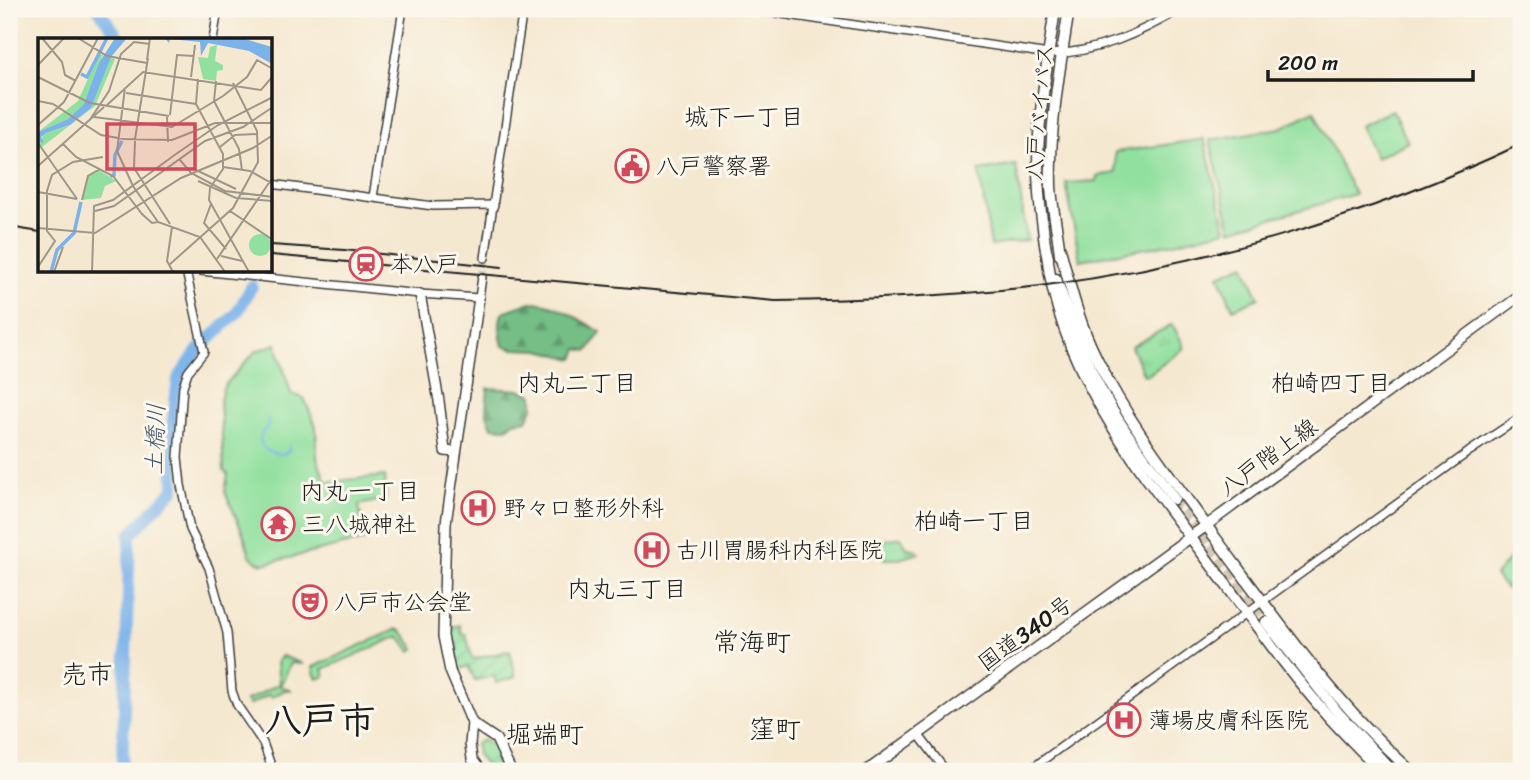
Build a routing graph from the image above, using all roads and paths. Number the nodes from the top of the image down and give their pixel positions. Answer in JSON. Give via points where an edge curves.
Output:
{"nodes":[{"id":1,"x":218,"y":9,"type":"edge"},
{"id":2,"x":403,"y":9,"type":"edge"},
{"id":3,"x":523,"y":9,"type":"edge"},
{"id":4,"x":748,"y":9,"type":"edge"},
{"id":5,"x":1055,"y":9,"type":"edge"},
{"id":6,"x":1069,"y":9,"type":"edge"},
{"id":7,"x":1181,"y":9,"type":"edge"},
{"id":8,"x":213,"y":38,"type":"edge"},
{"id":9,"x":1049,"y":54,"type":"junction"},
{"id":10,"x":1062,"y":54,"type":"junction"},
{"id":11,"x":273,"y":184,"type":"edge"},
{"id":12,"x":373,"y":197,"type":"junction"},
{"id":13,"x":494,"y":205,"type":"junction"},
{"id":14,"x":1060,"y":249,"type":"junction"},
{"id":15,"x":1047,"y":254,"type":"junction"},
{"id":16,"x":485,"y":258,"type":"tunnel mouth"},
{"id":17,"x":186,"y":273,"type":"edge"},
{"id":18,"x":219,"y":273,"type":"edge"},
{"id":19,"x":482,"y":277,"type":"tunnel mouth"},
{"id":20,"x":421,"y":295,"type":"junction"},
{"id":21,"x":1521,"y":295,"type":"edge"},
{"id":22,"x":479,"y":298,"type":"junction"},
{"id":23,"x":1064,"y":301,"type":"junction"},
{"id":24,"x":1521,"y":417,"type":"edge"},
{"id":25,"x":455,"y":452,"type":"junction"},
{"id":26,"x":1174,"y":499,"type":"tunnel mouth"},
{"id":27,"x":1207,"y":525,"type":"junction"},
{"id":28,"x":1190,"y":537,"type":"junction"},
{"id":29,"x":1262,"y":601,"type":"junction"},
{"id":30,"x":1247,"y":612,"type":"junction"},
{"id":31,"x":1266,"y":622,"type":"tunnel mouth"},
{"id":32,"x":472,"y":723,"type":"junction"},
{"id":33,"x":918,"y":734,"type":"junction"},
{"id":34,"x":1369,"y":746,"type":"junction"},
{"id":35,"x":273,"y":771,"type":"edge"},
{"id":36,"x":481,"y":771,"type":"edge"},
{"id":37,"x":511,"y":771,"type":"edge"},
{"id":38,"x":867,"y":771,"type":"edge"},
{"id":39,"x":946,"y":771,"type":"edge"},
{"id":40,"x":1028,"y":771,"type":"edge"},
{"id":41,"x":1381,"y":771,"type":"edge"},
{"id":42,"x":1392,"y":771,"type":"edge"},
{"id":43,"x":1401,"y":771,"type":"edge"},
{"id":44,"x":1410,"y":771,"type":"edge"}],
"edges":[{"from":1,"to":8,"type":"street"},
{"from":2,"to":12,"type":"street"},
{"from":3,"to":13,"type":"street"},
{"from":4,"to":9,"type":"street"},
{"from":5,"to":9,"type":"highway","name":"八戸バイパス"},
{"from":6,"to":10,"type":"highway","name":"八戸バイパス"},
{"from":7,"to":10,"type":"street","via":[[1123,40]]},
{"from":9,"to":10,"type":"street"},
{"from":9,"to":15,"type":"highway","name":"八戸バイパス","via":[[1037,153]]},
{"from":10,"to":14,"type":"highway","name":"八戸バイパス","via":[[1051,187]]},
{"from":11,"to":12,"type":"street"},
{"from":12,"to":13,"type":"street","via":[[433,206]]},
{"from":13,"to":16,"type":"street"},
{"from":14,"to":23,"type":"highway","name":"八戸バイパス"},
{"from":14,"to":27,"type":"highway","via":[[1081,322],[1108,382]]},
{"from":15,"to":23,"type":"highway","name":"八戸バイパス"},
{"from":15,"to":28,"type":"highway","via":[[1065,330],[1084,376],[1134,459]]},
{"from":17,"to":35,"type":"street","via":[[204,352],[183,386],[178,457],[181,485],[190,529],[209,568],[227,633],[236,705],[263,743]]},
{"from":18,"to":20,"type":"street"},
{"from":19,"to":22,"type":"street"},
{"from":20,"to":22,"type":"street"},
{"from":20,"to":25,"type":"main road","via":[[445,451]]},
{"from":21,"to":27,"type":"main road","name":"八戸階上線"},
{"from":22,"to":25,"type":"main road"},
{"from":23,"to":26,"type":"highway","name":"八戸バイパス","via":[[1101,391]]},
{"from":24,"to":29,"type":"street"},
{"from":25,"to":32,"type":"main road","via":[[446,523],[443,636],[450,671]]},
{"from":27,"to":28,"type":"highway","name":"国道340号"},
{"from":27,"to":29,"type":"highway"},
{"from":28,"to":30,"type":"highway"},
{"from":28,"to":33,"type":"highway","name":"国道340号"},
{"from":29,"to":30,"type":"street"},
{"from":29,"to":44,"type":"highway","via":[[1340,699]]},
{"from":30,"to":40,"type":"street"},
{"from":30,"to":41,"type":"highway","via":[[1329,718]]},
{"from":31,"to":34,"type":"highway"},
{"from":32,"to":36,"type":"main road","via":[[471,752]]},
{"from":32,"to":37,"type":"main road","via":[[496,738]]},
{"from":33,"to":38,"type":"highway","name":"国道340号"},
{"from":33,"to":39,"type":"street"},
{"from":34,"to":42,"type":"highway"},
{"from":34,"to":43,"type":"highway"}]}
